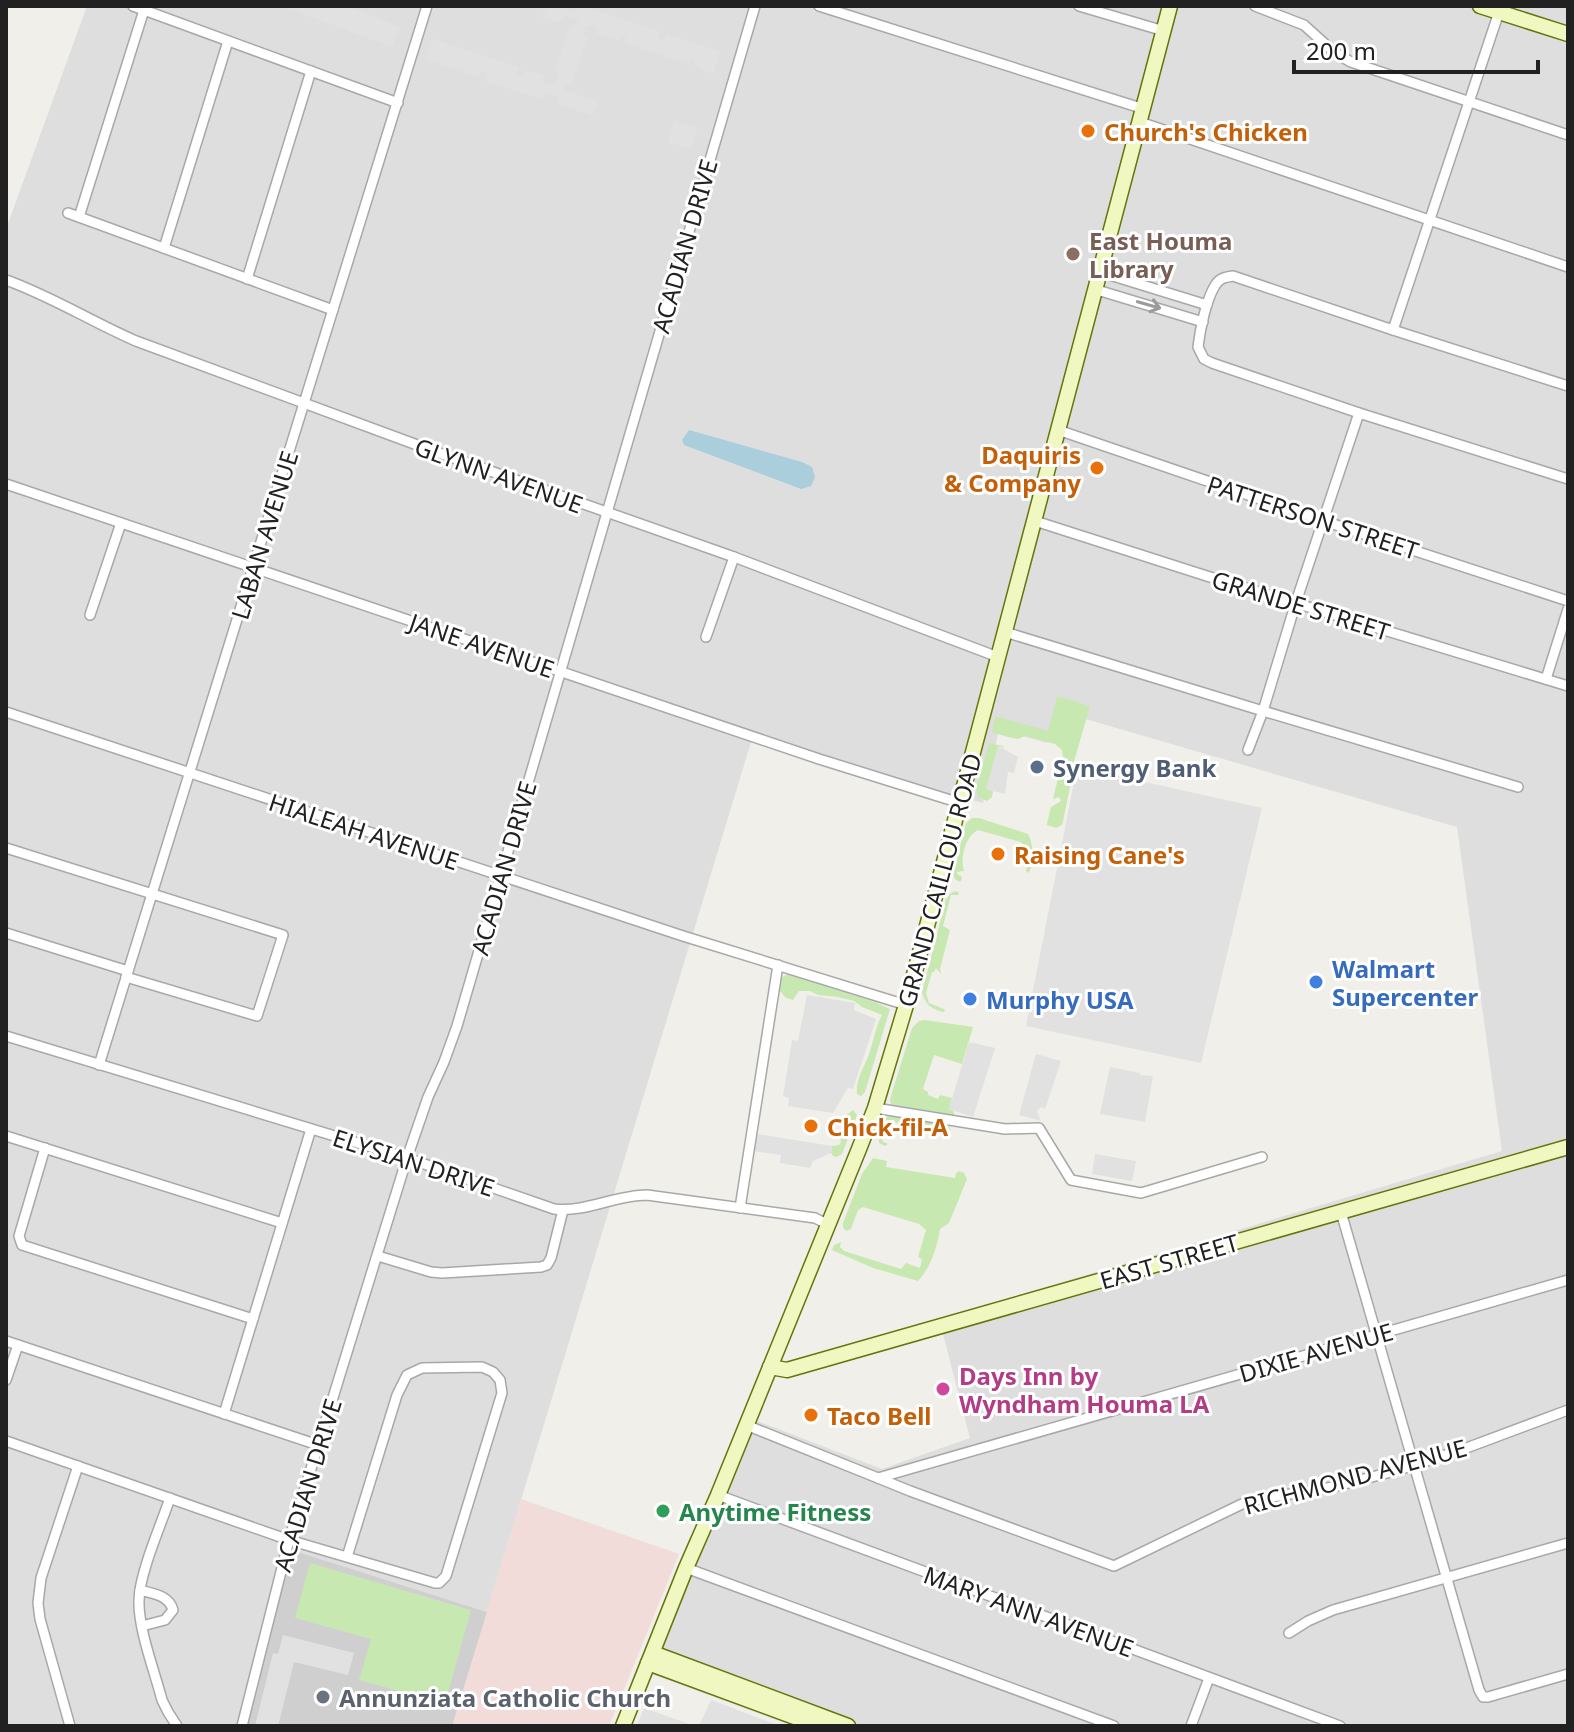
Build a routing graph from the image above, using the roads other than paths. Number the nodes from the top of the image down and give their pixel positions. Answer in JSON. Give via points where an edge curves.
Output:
{"nodes":[{"id":1,"x":133,"y":6,"type":"edge"},
{"id":2,"x":427,"y":6,"type":"edge"},
{"id":3,"x":755,"y":6,"type":"edge"},
{"id":4,"x":819,"y":6,"type":"edge"},
{"id":5,"x":1079,"y":6,"type":"edge"},
{"id":6,"x":1170,"y":6,"type":"edge"},
{"id":7,"x":1255,"y":6,"type":"edge"},
{"id":8,"x":1480,"y":6,"type":"edge"},
{"id":9,"x":1500,"y":9,"type":"edge"},
{"id":10,"x":144,"y":10,"type":"junction"},
{"id":11,"x":1164,"y":31,"type":"junction"},
{"id":12,"x":1568,"y":34,"type":"edge"},
{"id":13,"x":228,"y":41,"type":"junction"},
{"id":14,"x":311,"y":71,"type":"junction"},
{"id":15,"x":1468,"y":102,"type":"junction"},
{"id":16,"x":398,"y":103,"type":"junction"},
{"id":17,"x":1142,"y":115,"type":"junction"},
{"id":18,"x":1568,"y":135,"type":"edge"},
{"id":19,"x":68,"y":213,"type":"dead end"},
{"id":20,"x":79,"y":217,"type":"junction"},
{"id":21,"x":1429,"y":221,"type":"junction"},
{"id":22,"x":164,"y":248,"type":"junction"},
{"id":23,"x":1568,"y":267,"type":"edge"},
{"id":24,"x":1100,"y":272,"type":"junction"},
{"id":25,"x":247,"y":279,"type":"junction"},
{"id":26,"x":6,"y":280,"type":"edge"},
{"id":27,"x":1094,"y":289,"type":"junction"},
{"id":28,"x":1207,"y":305,"type":"junction"},
{"id":29,"x":333,"y":310,"type":"junction"},
{"id":30,"x":1203,"y":322,"type":"junction"},
{"id":31,"x":1393,"y":330,"type":"junction"},
{"id":32,"x":1568,"y":386,"type":"edge"},
{"id":33,"x":305,"y":403,"type":"junction"},
{"id":34,"x":1359,"y":413,"type":"junction"},
{"id":35,"x":1058,"y":430,"type":"junction"},
{"id":36,"x":1568,"y":479,"type":"edge"},
{"id":37,"x":7,"y":486,"type":"edge"},
{"id":38,"x":607,"y":514,"type":"junction"},
{"id":39,"x":1035,"y":521,"type":"junction"},
{"id":40,"x":1324,"y":521,"type":"junction"},
{"id":41,"x":121,"y":523,"type":"junction"},
{"id":42,"x":734,"y":557,"type":"junction"},
{"id":43,"x":253,"y":568,"type":"junction"},
{"id":44,"x":1568,"y":601,"type":"edge"},
{"id":45,"x":1296,"y":602,"type":"junction"},
{"id":46,"x":1568,"y":609,"type":"edge"},
{"id":47,"x":90,"y":615,"type":"dead end"},
{"id":48,"x":1005,"y":632,"type":"junction"},
{"id":49,"x":706,"y":637,"type":"dead end"},
{"id":50,"x":998,"y":657,"type":"junction"},
{"id":51,"x":560,"y":672,"type":"junction"},
{"id":52,"x":1546,"y":679,"type":"junction"},
{"id":53,"x":1568,"y":686,"type":"edge"},
{"id":54,"x":1263,"y":711,"type":"junction"},
{"id":55,"x":6,"y":712,"type":"edge"},
{"id":56,"x":1248,"y":750,"type":"dead end"},
{"id":57,"x":190,"y":773,"type":"junction"},
{"id":58,"x":1518,"y":787,"type":"dead end"},
{"id":59,"x":960,"y":803,"type":"junction"},
{"id":60,"x":6,"y":848,"type":"edge"},
{"id":61,"x":501,"y":876,"type":"junction"},
{"id":62,"x":152,"y":893,"type":"junction"},
{"id":63,"x":6,"y":933,"type":"edge"},
{"id":64,"x":778,"y":965,"type":"junction"},
{"id":65,"x":127,"y":974,"type":"junction"},
{"id":66,"x":906,"y":1005,"type":"junction"},
{"id":67,"x":6,"y":1036,"type":"edge"},
{"id":68,"x":99,"y":1065,"type":"junction"},
{"id":69,"x":875,"y":1108,"type":"junction"},
{"id":70,"x":311,"y":1129,"type":"junction"},
{"id":71,"x":6,"y":1136,"type":"edge"},
{"id":72,"x":1568,"y":1147,"type":"edge"},
{"id":73,"x":45,"y":1148,"type":"junction"},
{"id":74,"x":1262,"y":1157,"type":"dead end"},
{"id":75,"x":407,"y":1158,"type":"junction"},
{"id":76,"x":740,"y":1208,"type":"junction"},
{"id":77,"x":563,"y":1210,"type":"junction"},
{"id":78,"x":1341,"y":1212,"type":"junction"},
{"id":79,"x":282,"y":1223,"type":"junction"},
{"id":80,"x":829,"y":1225,"type":"junction"},
{"id":81,"x":378,"y":1256,"type":"junction"},
{"id":82,"x":1568,"y":1280,"type":"edge"},
{"id":83,"x":253,"y":1319,"type":"junction"},
{"id":84,"x":1376,"y":1335,"type":"junction"},
{"id":85,"x":6,"y":1341,"type":"edge"},
{"id":86,"x":18,"y":1345,"type":"junction"},
{"id":87,"x":770,"y":1367,"type":"junction"},
{"id":88,"x":6,"y":1380,"type":"edge"},
{"id":89,"x":1568,"y":1410,"type":"edge"},
{"id":90,"x":224,"y":1414,"type":"junction"},
{"id":91,"x":746,"y":1425,"type":"junction"},
{"id":92,"x":6,"y":1441,"type":"edge"},
{"id":93,"x":318,"y":1445,"type":"junction"},
{"id":94,"x":1414,"y":1465,"type":"junction"},
{"id":95,"x":78,"y":1466,"type":"junction"},
{"id":96,"x":878,"y":1478,"type":"junction"},
{"id":97,"x":718,"y":1495,"type":"junction"},
{"id":98,"x":170,"y":1498,"type":"junction"},
{"id":99,"x":289,"y":1540,"type":"junction"},
{"id":100,"x":1568,"y":1543,"type":"edge"},
{"id":101,"x":347,"y":1557,"type":"junction"},
{"id":102,"x":686,"y":1568,"type":"junction"},
{"id":103,"x":1446,"y":1578,"type":"junction"},
{"id":104,"x":140,"y":1590,"type":"junction"},
{"id":105,"x":142,"y":1626,"type":"junction"},
{"id":106,"x":1289,"y":1633,"type":"dead end"},
{"id":107,"x":650,"y":1658,"type":"junction"},
{"id":108,"x":1568,"y":1674,"type":"edge"},
{"id":109,"x":1209,"y":1678,"type":"junction"},
{"id":110,"x":70,"y":1726,"type":"edge"},
{"id":111,"x":177,"y":1726,"type":"edge"},
{"id":112,"x":242,"y":1726,"type":"edge"},
{"id":113,"x":623,"y":1726,"type":"edge"},
{"id":114,"x":819,"y":1726,"type":"edge"},
{"id":115,"x":848,"y":1726,"type":"edge"},
{"id":116,"x":1114,"y":1726,"type":"edge"},
{"id":117,"x":1191,"y":1726,"type":"edge"},
{"id":118,"x":1340,"y":1726,"type":"edge"}],
"edges":[{"from":1,"to":10,"type":"street"},
{"from":2,"to":16,"type":"street","name":"LABAN AVENUE"},
{"from":3,"to":38,"type":"street","name":"ACADIAN DRIVE"},
{"from":4,"to":17,"type":"street"},
{"from":5,"to":11,"type":"street"},
{"from":6,"to":11,"type":"main road","name":"GRAND CAILLOU ROAD"},
{"from":7,"to":15,"type":"street","via":[[1304,25],[1351,62]]},
{"from":8,"to":9,"type":"main road"},
{"from":9,"to":12,"type":"main road"},
{"from":9,"to":15,"type":"street"},
{"from":10,"to":13,"type":"street"},
{"from":10,"to":20,"type":"street"},
{"from":11,"to":17,"type":"main road","name":"GRAND CAILLOU ROAD"},
{"from":13,"to":14,"type":"street"},
{"from":13,"to":22,"type":"street"},
{"from":14,"to":16,"type":"street"},
{"from":14,"to":25,"type":"street"},
{"from":15,"to":18,"type":"street"},
{"from":15,"to":21,"type":"street"},
{"from":16,"to":29,"type":"street","name":"LABAN AVENUE"},
{"from":17,"to":21,"type":"street"},
{"from":17,"to":24,"type":"main road","name":"GRAND CAILLOU ROAD"},
{"from":19,"to":20,"type":"street"},
{"from":20,"to":22,"type":"street"},
{"from":21,"to":23,"type":"street"},
{"from":21,"to":31,"type":"street"},
{"from":22,"to":25,"type":"street"},
{"from":24,"to":27,"type":"main road","name":"GRAND CAILLOU ROAD"},
{"from":24,"to":28,"type":"street"},
{"from":25,"to":29,"type":"street"},
{"from":26,"to":33,"type":"street","name":"GLYNN AVENUE","via":[[136,341]]},
{"from":27,"to":30,"type":"street","one_way":true},
{"from":27,"to":35,"type":"main road","name":"GRAND CAILLOU ROAD"},
{"from":28,"to":30,"type":"street"},
{"from":28,"to":31,"type":"street","via":[[1216,284],[1233,276]]},
{"from":29,"to":33,"type":"street","name":"LABAN AVENUE"},
{"from":30,"to":34,"type":"street","via":[[1198,347],[1204,359]]},
{"from":31,"to":32,"type":"street"},
{"from":33,"to":38,"type":"street","name":"GLYNN AVENUE"},
{"from":33,"to":43,"type":"street","name":"LABAN AVENUE"},
{"from":34,"to":36,"type":"street"},
{"from":34,"to":40,"type":"street"},
{"from":35,"to":39,"type":"main road","name":"GRAND CAILLOU ROAD"},
{"from":35,"to":40,"type":"street","name":"PATTERSON STREET"},
{"from":37,"to":41,"type":"street","name":"JANE AVENUE"},
{"from":38,"to":42,"type":"street","name":"GLYNN AVENUE"},
{"from":38,"to":51,"type":"street","name":"ACADIAN DRIVE"},
{"from":39,"to":45,"type":"street","name":"GRANDE STREET"},
{"from":39,"to":48,"type":"main road","name":"GRAND CAILLOU ROAD"},
{"from":40,"to":44,"type":"street","name":"PATTERSON STREET"},
{"from":40,"to":45,"type":"street"},
{"from":41,"to":43,"type":"street","name":"JANE AVENUE"},
{"from":41,"to":47,"type":"street"},
{"from":42,"to":49,"type":"street"},
{"from":42,"to":50,"type":"street","name":"GLYNN AVENUE"},
{"from":43,"to":51,"type":"street","name":"JANE AVENUE"},
{"from":43,"to":57,"type":"street","name":"LABAN AVENUE"},
{"from":45,"to":52,"type":"street","name":"GRANDE STREET"},
{"from":45,"to":54,"type":"street"},
{"from":46,"to":52,"type":"street"},
{"from":48,"to":50,"type":"main road","name":"GRAND CAILLOU ROAD"},
{"from":48,"to":54,"type":"street"},
{"from":50,"to":59,"type":"main road","name":"GRAND CAILLOU ROAD"},
{"from":51,"to":59,"type":"street","name":"JANE AVENUE"},
{"from":51,"to":61,"type":"street","name":"ACADIAN DRIVE"},
{"from":52,"to":53,"type":"street","name":"GRANDE STREET"},
{"from":54,"to":56,"type":"street"},
{"from":54,"to":58,"type":"street"},
{"from":55,"to":57,"type":"street","name":"HIALEAH AVENUE"},
{"from":57,"to":61,"type":"street","name":"HIALEAH AVENUE"},
{"from":57,"to":62,"type":"street","name":"LABAN AVENUE"},
{"from":59,"to":66,"type":"main road","name":"GRAND CAILLOU ROAD"},
{"from":60,"to":62,"type":"street"},
{"from":61,"to":64,"type":"street","name":"HIALEAH AVENUE"},
{"from":61,"to":75,"type":"street","name":"ACADIAN DRIVE","via":[[457,1026]]},
{"from":62,"to":65,"type":"street","name":"LABAN AVENUE"},
{"from":62,"to":65,"type":"street","via":[[283,935],[257,1016]]},
{"from":63,"to":65,"type":"street"},
{"from":64,"to":66,"type":"street","name":"HIALEAH AVENUE"},
{"from":64,"to":76,"type":"street"},
{"from":65,"to":68,"type":"street","name":"LABAN AVENUE"},
{"from":66,"to":69,"type":"main road","name":"GRAND CAILLOU ROAD"},
{"from":67,"to":68,"type":"street","name":"ELYSIAN DRIVE"},
{"from":68,"to":70,"type":"street","name":"ELYSIAN DRIVE"},
{"from":69,"to":74,"type":"street","via":[[1005,1129],[1039,1128],[1071,1180],[1141,1193]]},
{"from":69,"to":80,"type":"main road","name":"GRAND CAILLOU ROAD"},
{"from":70,"to":75,"type":"street","name":"ELYSIAN DRIVE"},
{"from":70,"to":79,"type":"street"},
{"from":71,"to":73,"type":"street"},
{"from":72,"to":78,"type":"main road","name":"EAST STREET"},
{"from":73,"to":79,"type":"street"},
{"from":73,"to":83,"type":"street","via":[[19,1236],[22,1245]]},
{"from":75,"to":77,"type":"street","name":"ELYSIAN DRIVE"},
{"from":75,"to":81,"type":"street","name":"ACADIAN DRIVE"},
{"from":76,"to":77,"type":"street","name":"ELYSIAN DRIVE","via":[[638,1195]]},
{"from":76,"to":80,"type":"street","name":"ELYSIAN DRIVE","via":[[815,1218]]},
{"from":77,"to":81,"type":"street","via":[[551,1258],[541,1267],[442,1273]]},
{"from":78,"to":84,"type":"street"},
{"from":78,"to":87,"type":"main road","name":"EAST STREET","via":[[787,1370]]},
{"from":79,"to":83,"type":"street"},
{"from":80,"to":87,"type":"main road","name":"GRAND CAILLOU ROAD"},
{"from":81,"to":93,"type":"street","name":"ACADIAN DRIVE"},
{"from":82,"to":84,"type":"street","name":"DIXIE AVENUE"},
{"from":83,"to":90,"type":"street"},
{"from":84,"to":94,"type":"street"},
{"from":84,"to":96,"type":"street","name":"DIXIE AVENUE"},
{"from":85,"to":86,"type":"street"},
{"from":86,"to":88,"type":"street"},
{"from":86,"to":90,"type":"street"},
{"from":87,"to":91,"type":"main road","name":"GRAND CAILLOU ROAD"},
{"from":89,"to":94,"type":"street","name":"RICHMOND AVENUE"},
{"from":90,"to":93,"type":"street"},
{"from":91,"to":96,"type":"street"},
{"from":91,"to":97,"type":"main road","name":"GRAND CAILLOU ROAD"},
{"from":92,"to":95,"type":"street"},
{"from":93,"to":99,"type":"street","name":"ACADIAN DRIVE"},
{"from":94,"to":96,"type":"street","name":"RICHMOND AVENUE","via":[[1242,1504],[1114,1566]]},
{"from":94,"to":103,"type":"street"},
{"from":95,"to":98,"type":"street"},
{"from":95,"to":110,"type":"street","via":[[41,1578],[38,1603]]},
{"from":97,"to":102,"type":"main road","name":"GRAND CAILLOU ROAD"},
{"from":97,"to":109,"type":"street","name":"MARY ANN AVENUE"},
{"from":98,"to":99,"type":"street"},
{"from":98,"to":104,"type":"street"},
{"from":99,"to":101,"type":"street"},
{"from":99,"to":112,"type":"street","name":"ACADIAN DRIVE"},
{"from":100,"to":103,"type":"street"},
{"from":101,"to":101,"type":"street","via":[[443,1581],[502,1393],[493,1372],[486,1367],[422,1368],[407,1375]]},
{"from":102,"to":107,"type":"main road","name":"GRAND CAILLOU ROAD"},
{"from":102,"to":116,"type":"street"},
{"from":103,"to":106,"type":"street","via":[[1333,1610]]},
{"from":103,"to":108,"type":"street","via":[[1483,1697]]},
{"from":104,"to":105,"type":"street"},
{"from":104,"to":105,"type":"street","via":[[169,1600],[173,1610],[165,1620]]},
{"from":105,"to":111,"type":"street","via":[[162,1700]]},
{"from":107,"to":113,"type":"main road","name":"GRAND CAILLOU ROAD"},
{"from":107,"to":114,"type":"main road"},
{"from":107,"to":115,"type":"main road"},
{"from":109,"to":117,"type":"street"},
{"from":109,"to":118,"type":"street","name":"MARY ANN AVENUE"}]}
